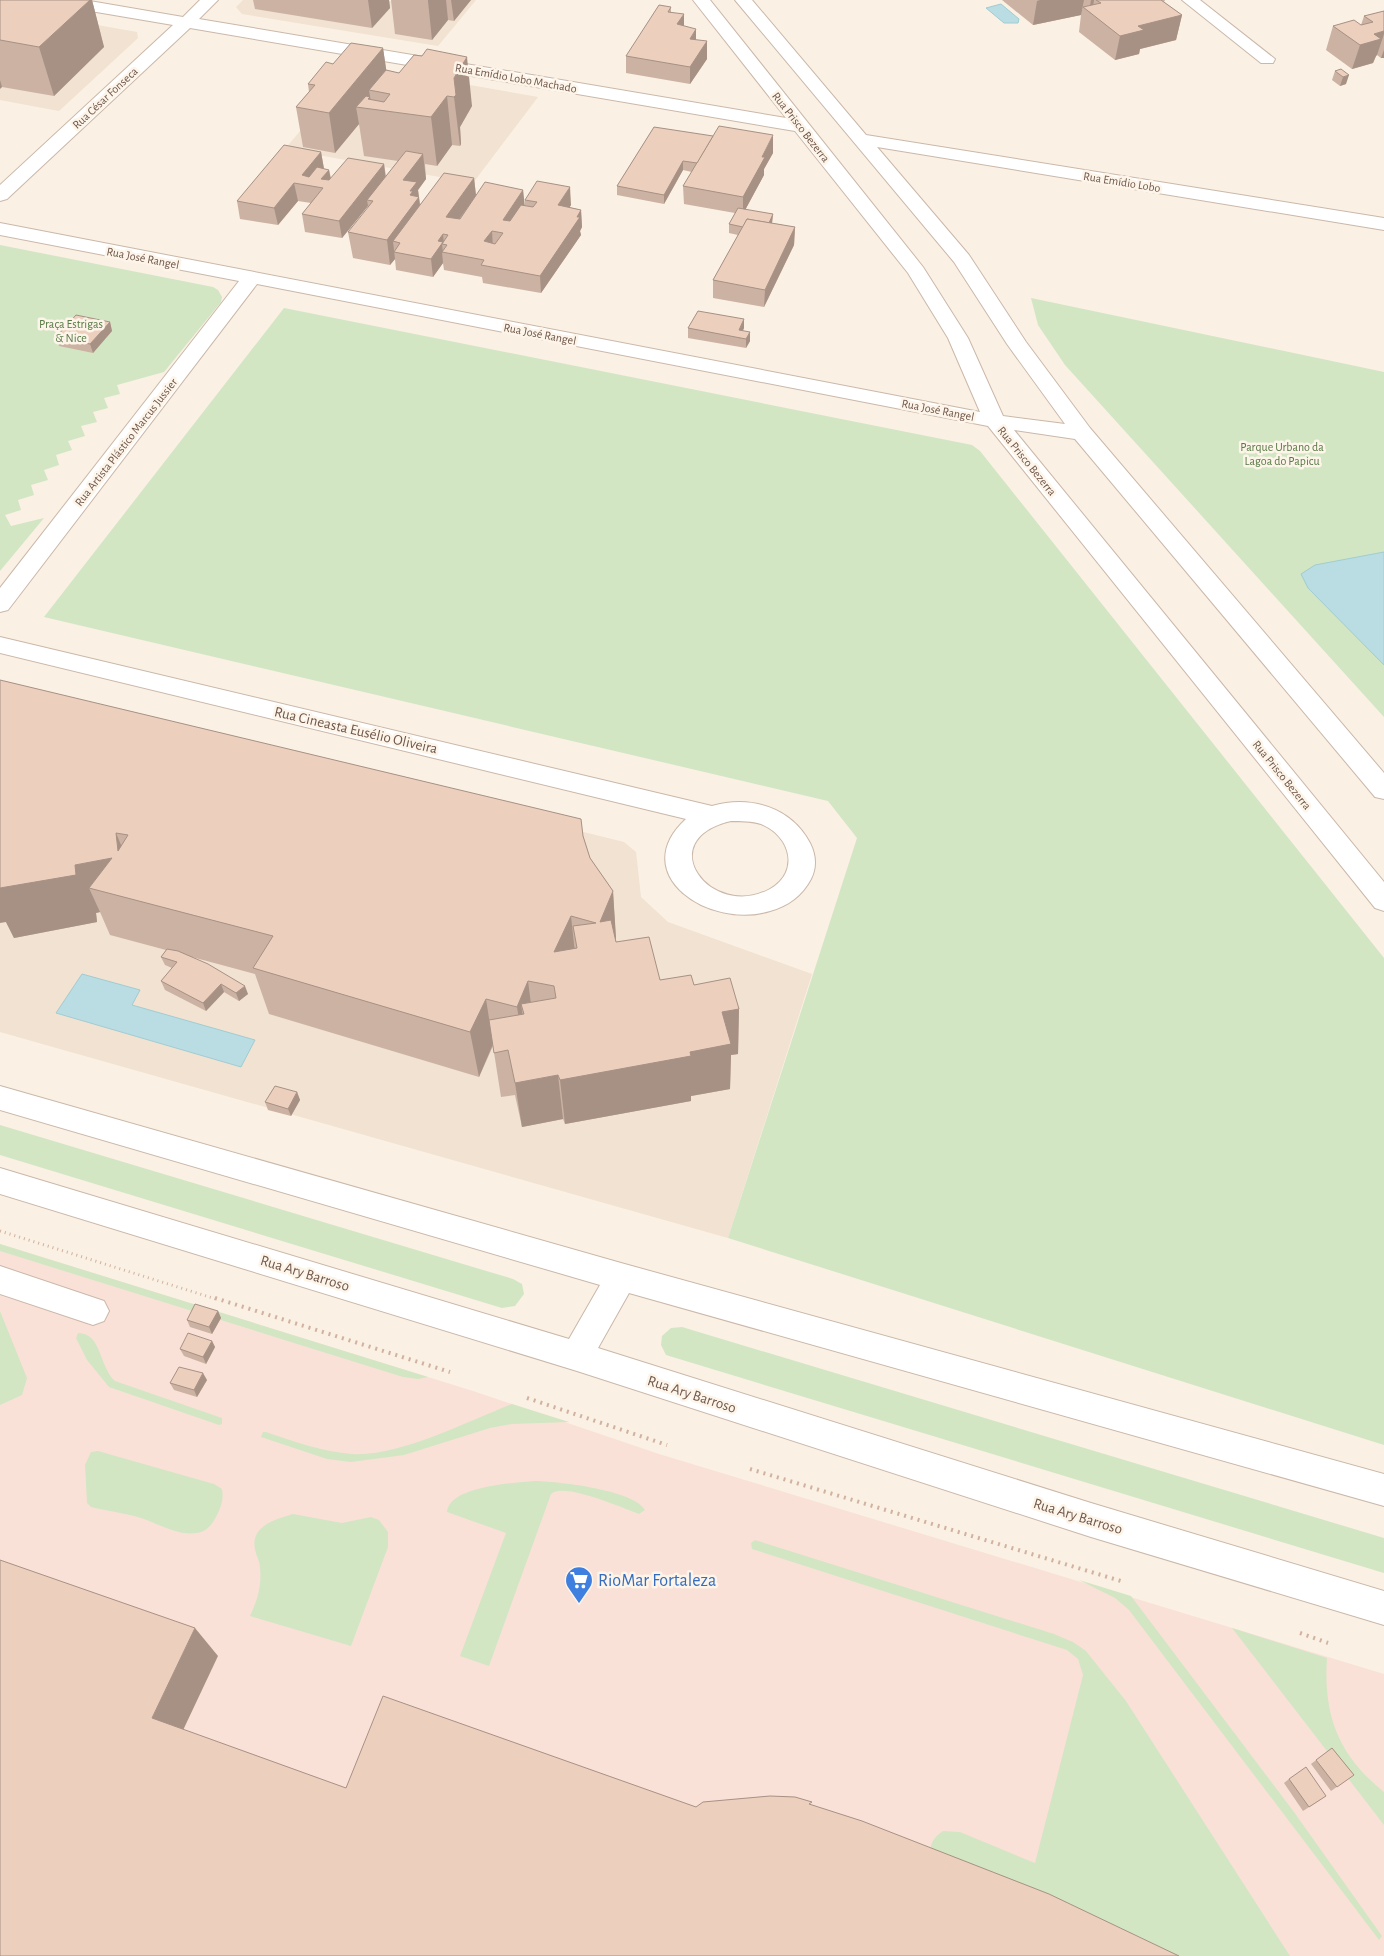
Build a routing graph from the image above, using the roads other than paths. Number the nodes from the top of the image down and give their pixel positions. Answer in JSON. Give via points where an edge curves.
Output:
{"nodes":[{"id":1,"x":55,"y":0,"type":"edge"},
{"id":2,"x":210,"y":0,"type":"edge"},
{"id":3,"x":1190,"y":0,"type":"edge"},
{"id":4,"x":722,"y":2,"type":"edge"},
{"id":5,"x":187,"y":21,"type":"junction"},
{"id":6,"x":1267,"y":59,"type":"dead end"},
{"id":7,"x":800,"y":126,"type":"junction"},
{"id":8,"x":860,"y":139,"type":"junction"},
{"id":9,"x":0,"y":195,"type":"edge"},
{"id":10,"x":1384,"y":224,"type":"edge"},
{"id":11,"x":0,"y":229,"type":"edge"},
{"id":12,"x":252,"y":279,"type":"junction"},
{"id":13,"x":995,"y":421,"type":"junction"},
{"id":14,"x":1082,"y":433,"type":"junction"},
{"id":15,"x":0,"y":604,"type":"edge"},
{"id":16,"x":0,"y":645,"type":"edge"},
{"id":17,"x":1384,"y":790,"type":"edge"},
{"id":18,"x":712,"y":816,"type":"junction"},
{"id":19,"x":1384,"y":901,"type":"edge"},
{"id":20,"x":0,"y":1098,"type":"edge"},
{"id":21,"x":0,"y":1181,"type":"edge"},
{"id":22,"x":621,"y":1277,"type":"junction"},
{"id":23,"x":0,"y":1280,"type":"edge"},
{"id":24,"x":93,"y":1311,"type":"dead end"},
{"id":25,"x":577,"y":1356,"type":"junction"},
{"id":26,"x":1384,"y":1490,"type":"edge"},
{"id":27,"x":1384,"y":1608,"type":"edge"}],
"edges":[{"from":1,"to":5,"type":"street","name":"Rua Emídio Lobo Machado"},
{"from":2,"to":5,"type":"street","name":"Rua César Fonseca"},
{"from":3,"to":6,"type":"street"},
{"from":4,"to":7,"type":"street","name":"Rua Prisco Bezerra"},
{"from":4,"to":8,"type":"street","name":"Rua Prisco Bezerra"},
{"from":5,"to":7,"type":"street","name":"Rua Emídio Lobo Machado"},
{"from":5,"to":9,"type":"street","name":"Rua César Fonseca"},
{"from":7,"to":13,"type":"street","name":"Rua Prisco Bezerra","via":[[916,271],[958,338]]},
{"from":8,"to":10,"type":"street","name":"Rua Emídio Lobo"},
{"from":8,"to":14,"type":"street","name":"Rua Prisco Bezerra","via":[[962,260],[1017,344]]},
{"from":11,"to":12,"type":"street","name":"Rua José Rangel"},
{"from":12,"to":13,"type":"street","name":"Rua José Rangel"},
{"from":12,"to":15,"type":"street","name":"Rua Artista Plástico Marcus Jussier"},
{"from":13,"to":14,"type":"street","name":"Rua José Rangel"},
{"from":13,"to":19,"type":"street","name":"Rua Prisco Bezerra"},
{"from":14,"to":17,"type":"street","name":"Rua Prisco Bezerra"},
{"from":16,"to":18,"type":"street","name":"Rua Cineasta Eusélio Oliveira"},
{"from":18,"to":18,"type":"street","name":"Rua Cineasta Eusélio Oliveira","via":[[695,825],[684,838],[678,853],[679,868],[687,884],[701,896],[719,904],[740,907],[779,897],[793,886],[801,871],[803,855],[797,840],[786,827],[751,812]]},
{"from":20,"to":22,"type":"street"},
{"from":21,"to":25,"type":"street","name":"Rua Ary Barroso"},
{"from":22,"to":25,"type":"street"},
{"from":22,"to":26,"type":"street"},
{"from":23,"to":24,"type":"street"},
{"from":25,"to":27,"type":"street","name":"Rua Ary Barroso","via":[[1091,1520]]}]}
